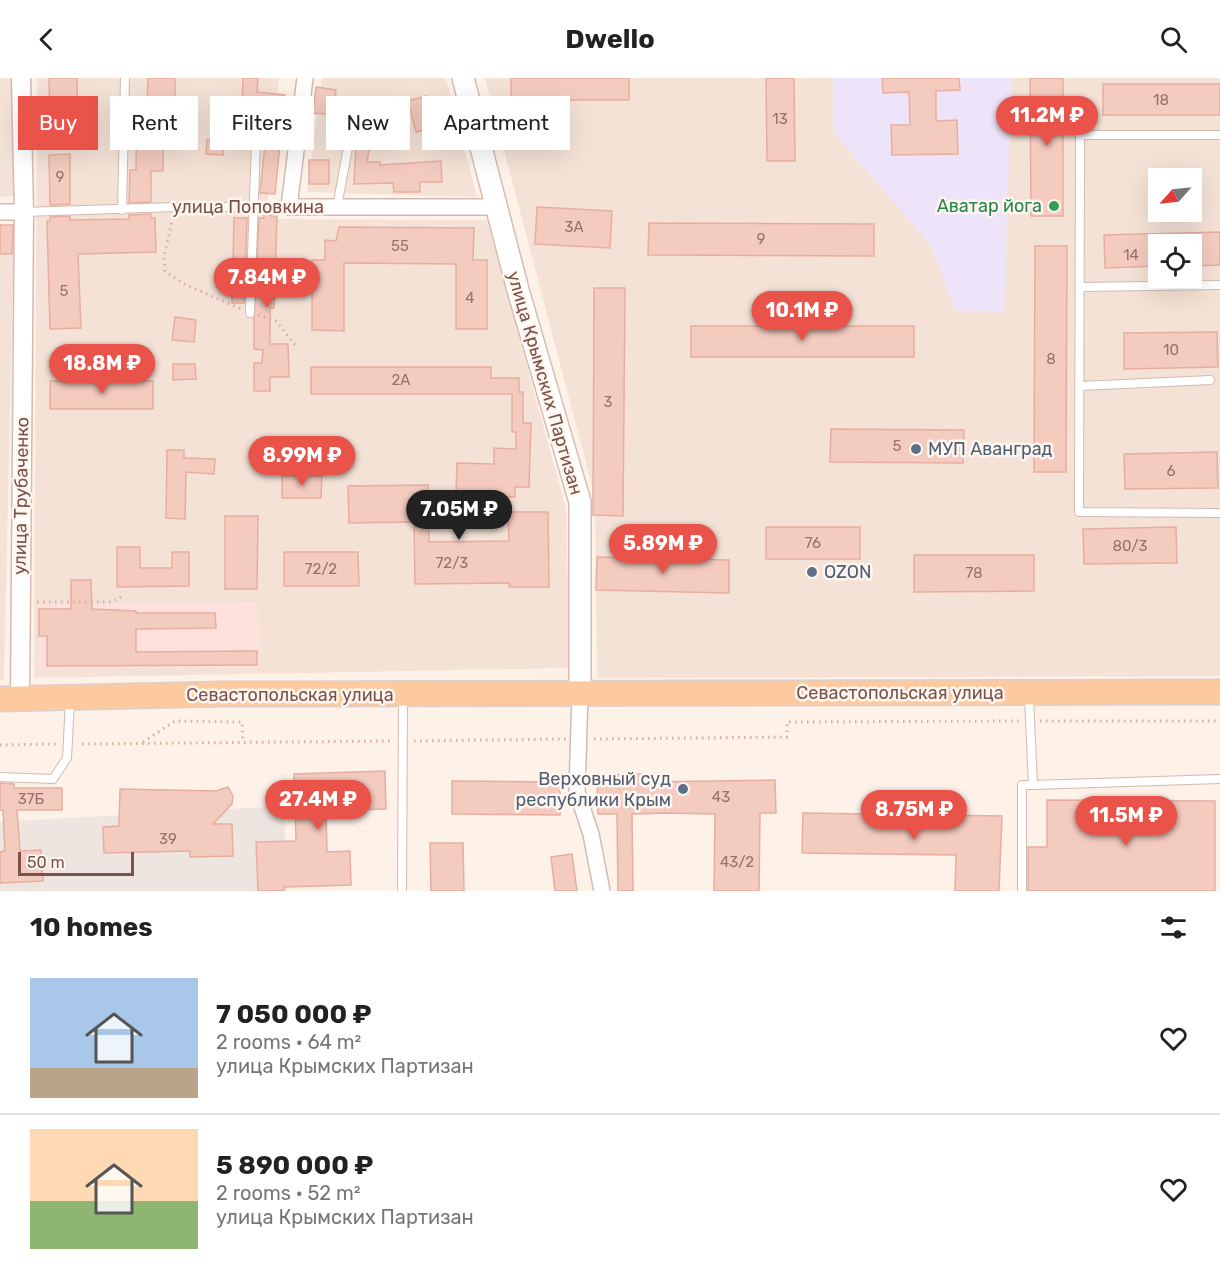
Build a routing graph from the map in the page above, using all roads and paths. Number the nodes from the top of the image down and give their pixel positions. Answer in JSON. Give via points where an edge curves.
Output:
{"nodes":[{"id":1,"x":21,"y":78,"type":"edge"},
{"id":2,"x":125,"y":78,"type":"edge"},
{"id":3,"x":305,"y":78,"type":"edge"},
{"id":4,"x":463,"y":78,"type":"edge"},
{"id":5,"x":1220,"y":135,"type":"edge"},
{"id":6,"x":256,"y":150,"type":"edge"},
{"id":7,"x":348,"y":150,"type":"edge"},
{"id":8,"x":175,"y":207,"type":"junction"},
{"id":9,"x":289,"y":207,"type":"junction"},
{"id":10,"x":337,"y":207,"type":"junction"},
{"id":11,"x":496,"y":207,"type":"junction"},
{"id":12,"x":254,"y":209,"type":"junction"},
{"id":13,"x":122,"y":210,"type":"junction"},
{"id":14,"x":0,"y":212,"type":"edge"},
{"id":15,"x":24,"y":212,"type":"junction"},
{"id":16,"x":1220,"y":285,"type":"edge"},
{"id":17,"x":1081,"y":287,"type":"junction"},
{"id":18,"x":250,"y":313,"type":"junction"},
{"id":19,"x":296,"y":346,"type":"dead end"},
{"id":20,"x":1210,"y":380,"type":"dead end"},
{"id":21,"x":1080,"y":386,"type":"junction"},
{"id":22,"x":1220,"y":513,"type":"edge"},
{"id":23,"x":121,"y":597,"type":"dead end"},
{"id":24,"x":37,"y":602,"type":"dead end"},
{"id":25,"x":1029,"y":692,"type":"junction"},
{"id":26,"x":1220,"y":692,"type":"edge"},
{"id":27,"x":580,"y":693,"type":"junction"},
{"id":28,"x":403,"y":694,"type":"junction"},
{"id":29,"x":10,"y":698,"type":"edge"},
{"id":30,"x":70,"y":698,"type":"junction"},
{"id":31,"x":1220,"y":720,"type":"edge"},
{"id":32,"x":1030,"y":721,"type":"junction"},
{"id":33,"x":579,"y":739,"type":"junction"},
{"id":34,"x":403,"y":741,"type":"junction"},
{"id":35,"x":243,"y":742,"type":"junction"},
{"id":36,"x":142,"y":743,"type":"junction"},
{"id":37,"x":60,"y":744,"type":"dead end"},
{"id":38,"x":82,"y":744,"type":"dead end"},
{"id":39,"x":0,"y":745,"type":"edge"},
{"id":40,"x":0,"y":777,"type":"edge"},
{"id":41,"x":1220,"y":779,"type":"edge"},
{"id":42,"x":1033,"y":785,"type":"junction"},
{"id":43,"x":402,"y":891,"type":"edge"},
{"id":44,"x":602,"y":891,"type":"edge"},
{"id":45,"x":1022,"y":891,"type":"edge"}],
"edges":[{"from":1,"to":15,"type":"street","name":"улица Трубаченко"},
{"from":2,"to":13,"type":"lane"},
{"from":3,"to":9,"type":"street"},
{"from":4,"to":11,"type":"main road","name":"улица Крымских Партизан"},
{"from":5,"to":17,"type":"lane","via":[[1080,135]]},
{"from":6,"to":12,"type":"lane"},
{"from":7,"to":10,"type":"lane"},
{"from":8,"to":12,"type":"lane","name":"улица Поповкина"},
{"from":8,"to":13,"type":"lane","name":"улица Поповкина"},
{"from":8,"to":18,"type":"path","via":[[164,256],[165,271],[184,284]]},
{"from":9,"to":10,"type":"street","name":"улица Поповкина"},
{"from":9,"to":12,"type":"lane","name":"улица Поповкина"},
{"from":10,"to":11,"type":"street","name":"улица Поповкина"},
{"from":11,"to":27,"type":"main road","name":"улица Крымских Партизан","via":[[580,502]]},
{"from":12,"to":18,"type":"lane"},
{"from":13,"to":15,"type":"lane","name":"улица Поповкина"},
{"from":14,"to":15,"type":"street","name":"улица Поповкина"},
{"from":15,"to":29,"type":"street","name":"улица Трубаченко"},
{"from":16,"to":17,"type":"lane"},
{"from":17,"to":21,"type":"lane"},
{"from":18,"to":19,"type":"path","via":[[276,321]]},
{"from":20,"to":21,"type":"lane"},
{"from":21,"to":22,"type":"lane","via":[[1079,512]]},
{"from":23,"to":24,"type":"path","via":[[112,602]]},
{"from":25,"to":26,"type":"main road","name":"Севастопольская улица"},
{"from":25,"to":27,"type":"main road","name":"Севастопольская улица"},
{"from":25,"to":32,"type":"lane"},
{"from":27,"to":28,"type":"main road","name":"Севастопольская улица"},
{"from":27,"to":33,"type":"street"},
{"from":28,"to":30,"type":"main road","name":"Севастопольская улица"},
{"from":28,"to":34,"type":"lane"},
{"from":29,"to":30,"type":"main road","name":"Севастопольская улица"},
{"from":30,"to":40,"type":"lane","via":[[68,758],[53,778]]},
{"from":31,"to":32,"type":"path"},
{"from":32,"to":33,"type":"path","via":[[787,722],[787,737]]},
{"from":32,"to":42,"type":"lane"},
{"from":33,"to":34,"type":"path"},
{"from":33,"to":44,"type":"street","via":[[577,792],[591,834]]},
{"from":34,"to":35,"type":"path"},
{"from":34,"to":43,"type":"lane"},
{"from":35,"to":36,"type":"path"},
{"from":35,"to":36,"type":"path","via":[[242,722],[174,721]]},
{"from":36,"to":38,"type":"path"},
{"from":37,"to":39,"type":"path"},
{"from":41,"to":42,"type":"lane"},
{"from":42,"to":45,"type":"lane","via":[[1023,785]]}]}
